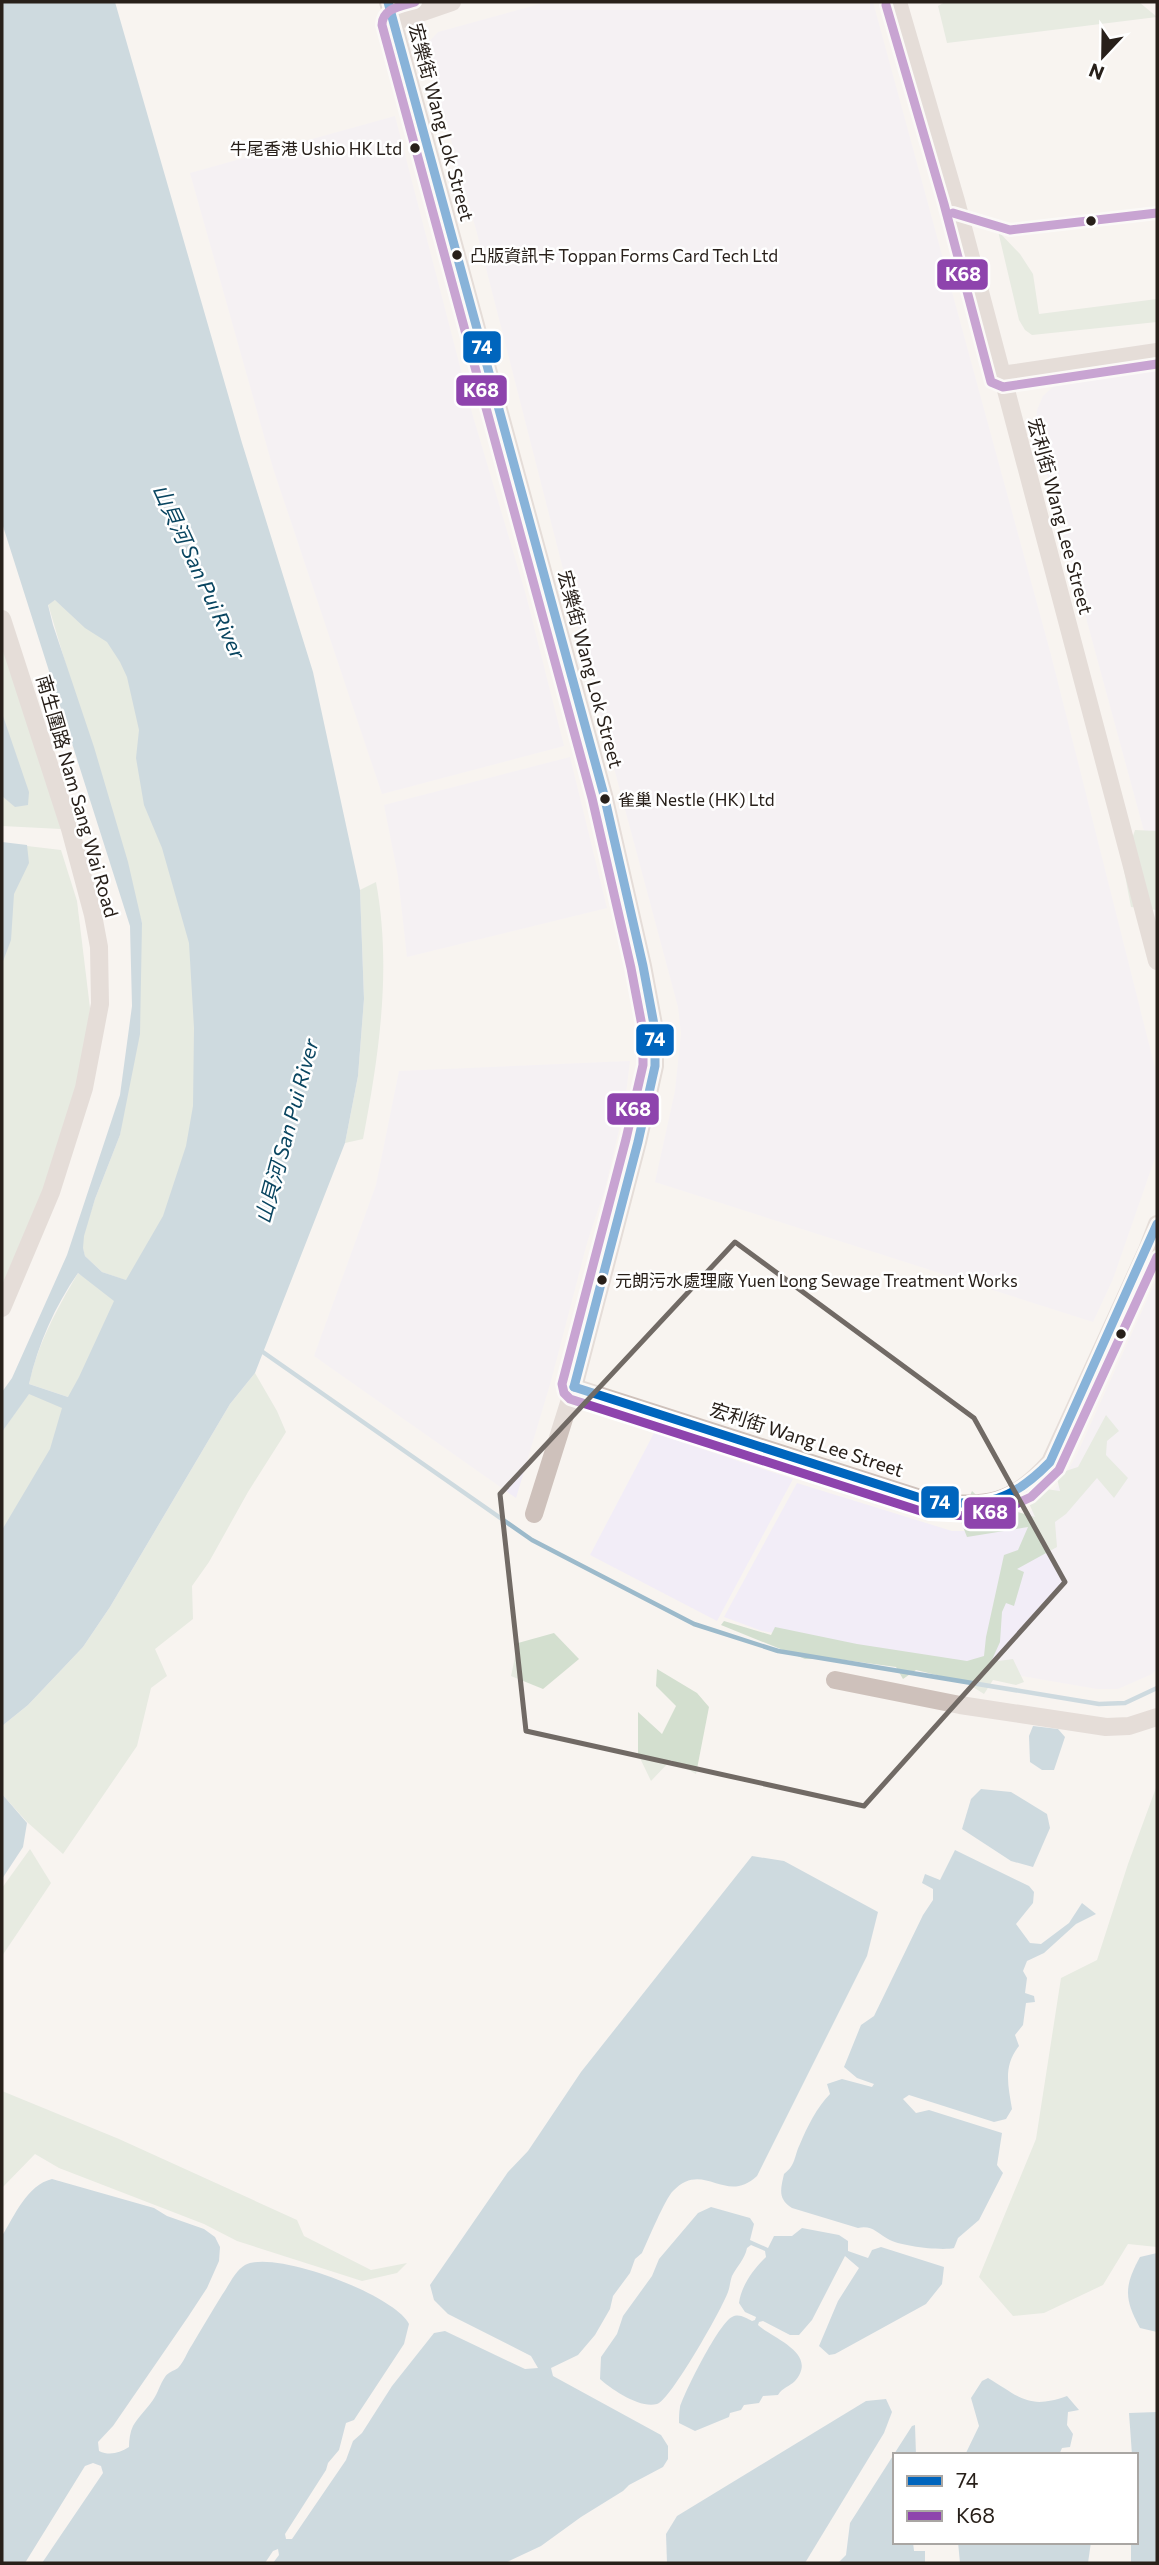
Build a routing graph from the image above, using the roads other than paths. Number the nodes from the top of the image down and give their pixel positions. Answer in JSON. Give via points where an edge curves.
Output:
{"nodes":[{"id":1,"x":388,"y":2,"type":"edge"},
{"id":2,"x":452,"y":2,"type":"edge"},
{"id":3,"x":898,"y":2,"type":"edge"},
{"id":4,"x":394,"y":22,"type":"junction"},
{"id":5,"x":1157,"y":352,"type":"edge"},
{"id":6,"x":1001,"y":375,"type":"junction"},
{"id":7,"x":2,"y":619,"type":"edge"},
{"id":8,"x":1157,"y":961,"type":"edge"},
{"id":9,"x":1157,"y":1224,"type":"edge"},
{"id":10,"x":2,"y":1308,"type":"edge"},
{"id":11,"x":574,"y":1387,"type":"junction"},
{"id":12,"x":534,"y":1514,"type":"dead end"},
{"id":13,"x":835,"y":1680,"type":"dead end"},
{"id":14,"x":1157,"y":1717,"type":"edge"}],
"edges":[{"from":1,"to":4,"type":"street","name":"宏樂街 Wang Lok Street"},
{"from":2,"to":4,"type":"street"},
{"from":3,"to":6,"type":"street","name":"宏利街 Wang Lee Street"},
{"from":4,"to":11,"type":"street","name":"宏樂街 Wang Lok Street","via":[[604,795],[655,1030],[655,1066],[638,1142]]},
{"from":5,"to":6,"type":"street"},
{"from":6,"to":8,"type":"street","name":"宏利街 Wang Lee Street"},
{"from":7,"to":10,"type":"street","name":"南生圍路 Nam Sang Wai Road","via":[[93,915],[100,1004],[84,1088],[51,1192]]},
{"from":9,"to":11,"type":"street","name":"宏利街 Wang Lee Street","via":[[1050,1462],[1032,1482],[988,1504],[933,1502]]},
{"from":11,"to":12,"type":"street","name":"宏樂街 Wang Lok Street"},
{"from":13,"to":14,"type":"street","via":[[1106,1727]]}]}
